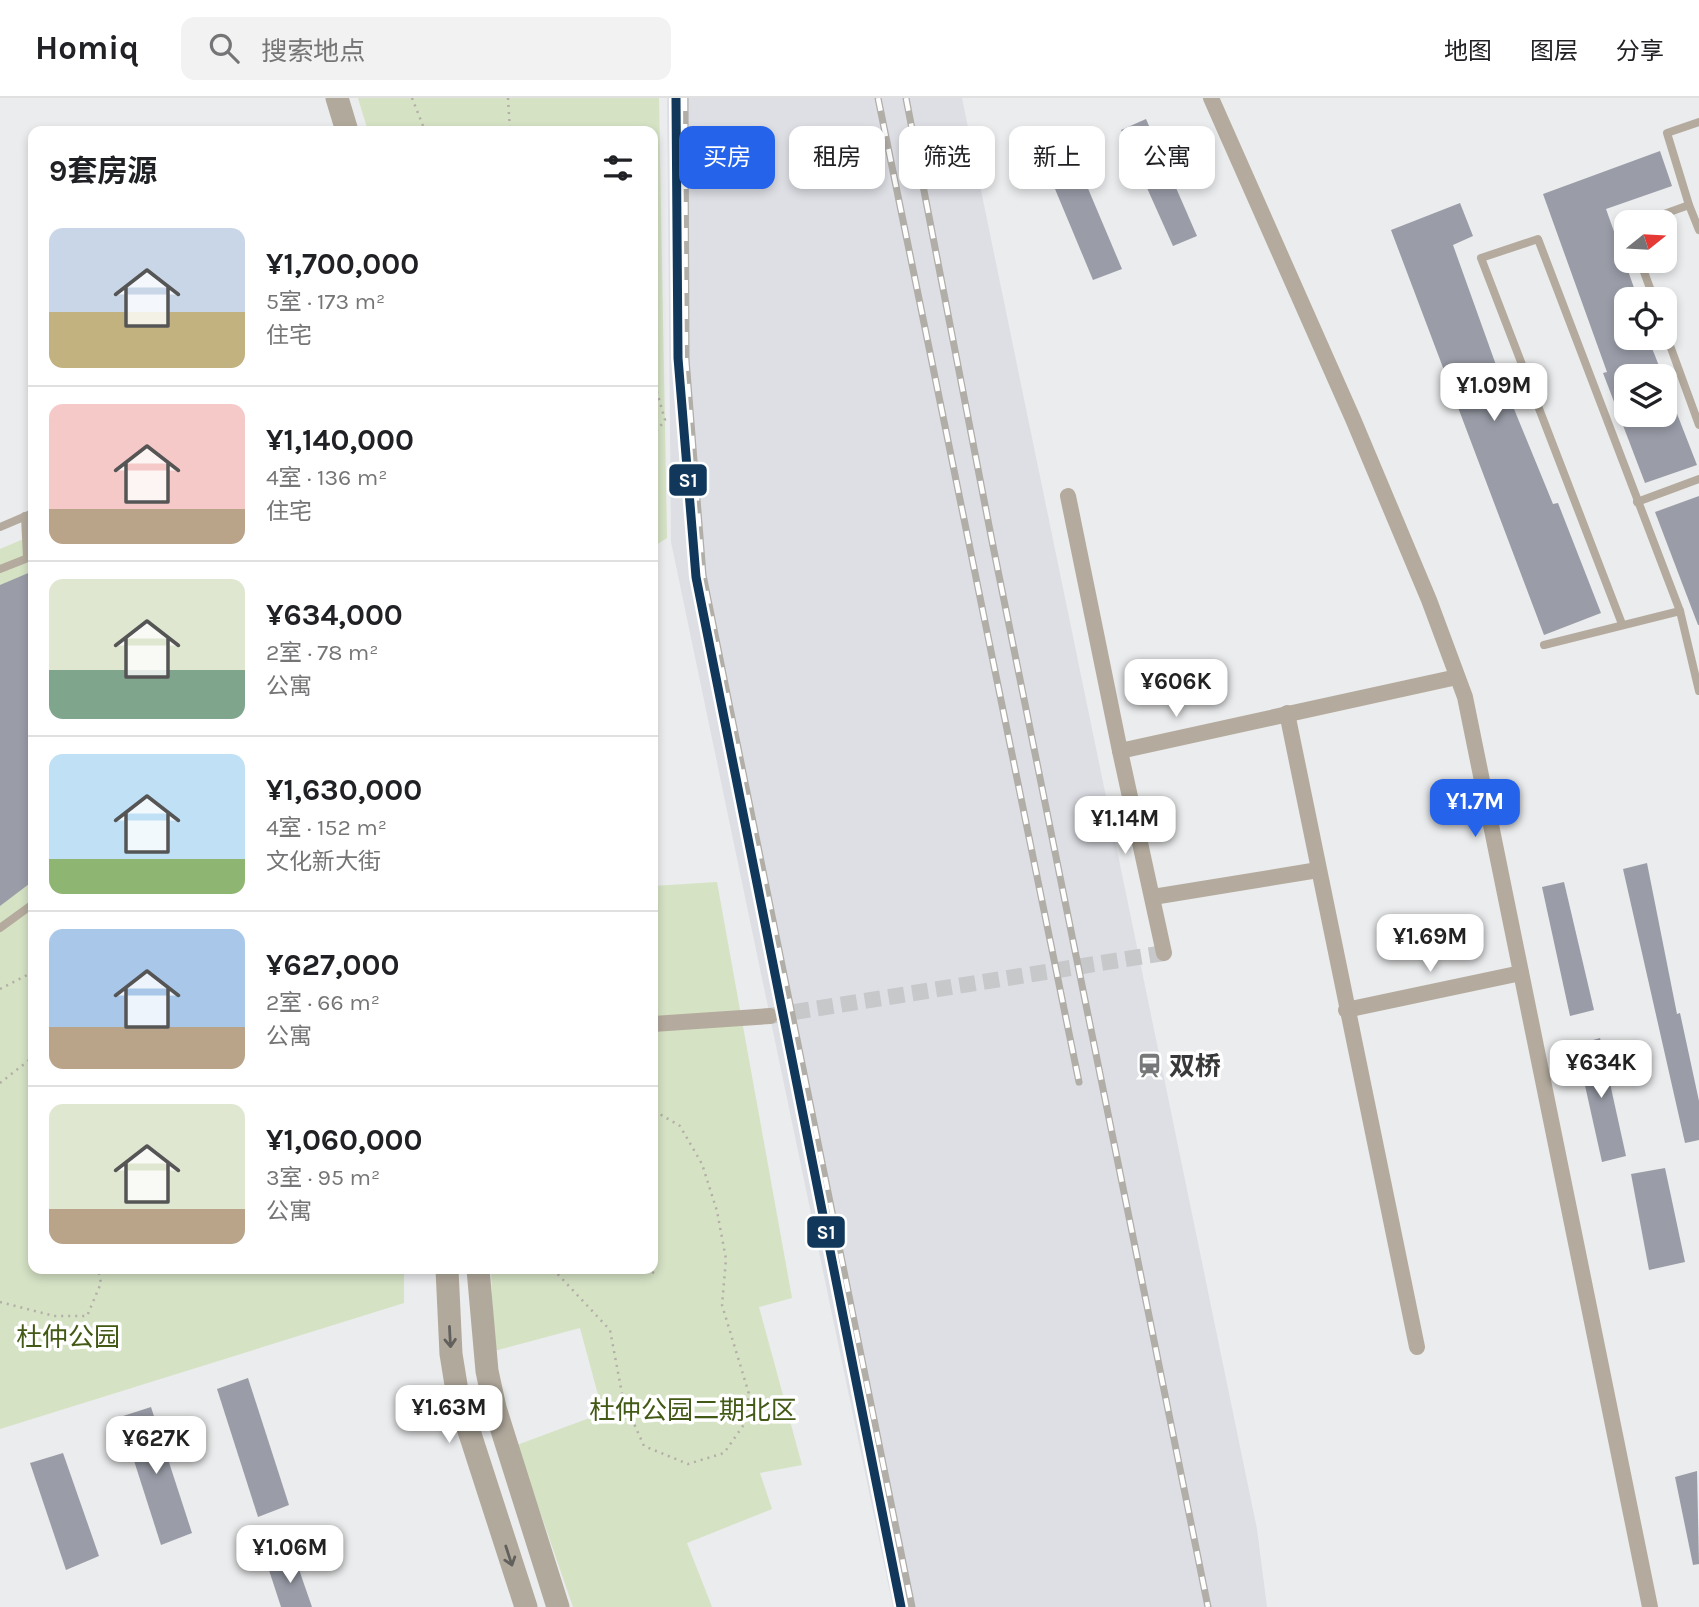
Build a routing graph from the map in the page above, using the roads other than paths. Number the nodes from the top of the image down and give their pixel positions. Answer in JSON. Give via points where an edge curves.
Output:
{"nodes":[{"id":1,"x":337,"y":98,"type":"edge"},
{"id":2,"x":1211,"y":98,"type":"edge"},
{"id":3,"x":1699,"y":122,"type":"edge"},
{"id":4,"x":345,"y":126,"type":"edge"},
{"id":5,"x":1689,"y":205,"type":"junction"},
{"id":6,"x":1675,"y":210,"type":"edge"},
{"id":7,"x":1699,"y":230,"type":"edge"},
{"id":8,"x":1672,"y":350,"type":"edge"},
{"id":9,"x":1699,"y":425,"type":"edge"},
{"id":10,"x":1699,"y":478,"type":"edge"},
{"id":11,"x":1068,"y":496,"type":"dead end"},
{"id":12,"x":1637,"y":502,"type":"junction"},
{"id":13,"x":28,"y":514,"type":"edge"},
{"id":14,"x":0,"y":527,"type":"edge"},
{"id":15,"x":28,"y":558,"type":"edge"},
{"id":16,"x":0,"y":569,"type":"edge"},
{"id":17,"x":1679,"y":611,"type":"junction"},
{"id":18,"x":1622,"y":624,"type":"junction"},
{"id":19,"x":1544,"y":645,"type":"dead end"},
{"id":20,"x":1457,"y":677,"type":"junction"},
{"id":21,"x":1699,"y":691,"type":"edge"},
{"id":22,"x":1287,"y":713,"type":"junction"},
{"id":23,"x":1120,"y":751,"type":"junction"},
{"id":24,"x":1318,"y":870,"type":"junction"},
{"id":25,"x":1153,"y":897,"type":"junction"},
{"id":26,"x":28,"y":908,"type":"edge"},
{"id":27,"x":0,"y":928,"type":"edge"},
{"id":28,"x":1164,"y":953,"type":"dead end"},
{"id":29,"x":1521,"y":973,"type":"junction"},
{"id":30,"x":1346,"y":1010,"type":"junction"},
{"id":31,"x":770,"y":1016,"type":"tunnel mouth"},
{"id":32,"x":658,"y":1024,"type":"edge"},
{"id":33,"x":447,"y":1274,"type":"edge"},
{"id":34,"x":478,"y":1274,"type":"edge"},
{"id":35,"x":1417,"y":1347,"type":"dead end"},
{"id":36,"x":526,"y":1607,"type":"edge"},
{"id":37,"x":558,"y":1607,"type":"edge"},
{"id":38,"x":1650,"y":1607,"type":"edge"}],
"edges":[{"from":1,"to":4,"type":"street"},
{"from":2,"to":20,"type":"street","via":[[1373,467]]},
{"from":3,"to":5,"type":"lane","via":[[1667,133]]},
{"from":5,"to":6,"type":"lane"},
{"from":5,"to":7,"type":"lane"},
{"from":8,"to":9,"type":"lane"},
{"from":10,"to":12,"type":"lane"},
{"from":11,"to":23,"type":"street"},
{"from":12,"to":17,"type":"lane"},
{"from":12,"to":18,"type":"lane","via":[[1538,239],[1481,258]]},
{"from":13,"to":14,"type":"lane"},
{"from":15,"to":16,"type":"lane"},
{"from":17,"to":18,"type":"lane"},
{"from":17,"to":21,"type":"lane"},
{"from":18,"to":19,"type":"lane"},
{"from":20,"to":22,"type":"street"},
{"from":20,"to":29,"type":"street","via":[[1465,697]]},
{"from":22,"to":23,"type":"street"},
{"from":22,"to":24,"type":"street"},
{"from":23,"to":25,"type":"street"},
{"from":24,"to":25,"type":"street"},
{"from":24,"to":30,"type":"street"},
{"from":25,"to":28,"type":"street"},
{"from":26,"to":27,"type":"lane"},
{"from":29,"to":30,"type":"street"},
{"from":29,"to":38,"type":"street"},
{"from":30,"to":35,"type":"street"},
{"from":31,"to":32,"type":"street"},
{"from":33,"to":36,"type":"street","one_way":true,"via":[[458,1397]]},
{"from":34,"to":37,"type":"street","via":[[495,1408]]}]}
